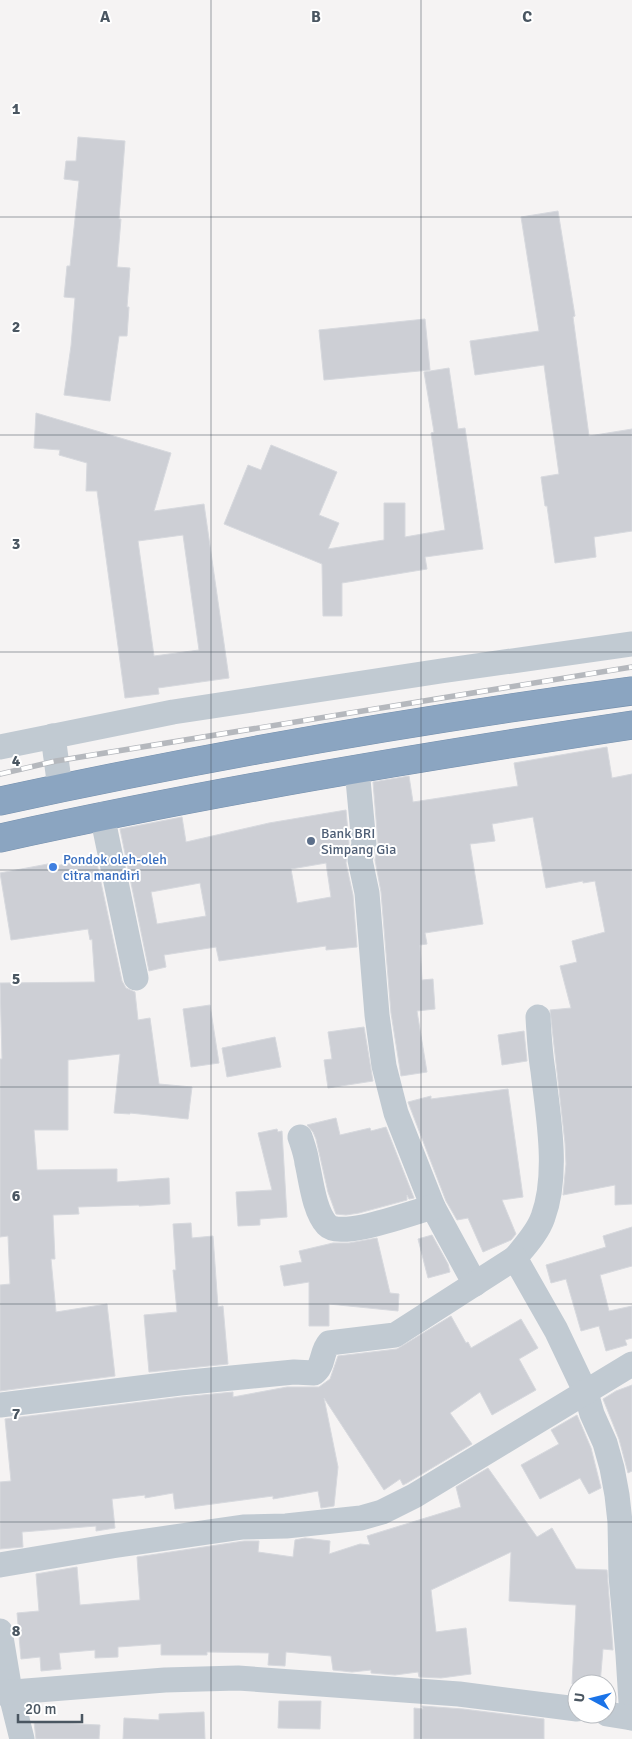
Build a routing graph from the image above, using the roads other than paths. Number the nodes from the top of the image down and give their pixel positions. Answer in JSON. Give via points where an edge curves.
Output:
{"nodes":[{"id":1,"x":632,"y":644,"type":"edge"},
{"id":2,"x":632,"y":691,"type":"edge"},
{"id":3,"x":632,"y":725,"type":"edge"},
{"id":4,"x":53,"y":736,"type":"junction"},
{"id":5,"x":0,"y":748,"type":"edge"},
{"id":6,"x":357,"y":769,"type":"junction"},
{"id":7,"x":60,"y":788,"type":"junction"},
{"id":8,"x":0,"y":801,"type":"edge"},
{"id":9,"x":102,"y":815,"type":"junction"},
{"id":10,"x":0,"y":838,"type":"edge"},
{"id":11,"x":136,"y":978,"type":"dead end"},
{"id":12,"x":538,"y":1017,"type":"dead end"},
{"id":13,"x":300,"y":1137,"type":"dead end"},
{"id":14,"x":433,"y":1207,"type":"junction"},
{"id":15,"x":515,"y":1258,"type":"junction"},
{"id":16,"x":475,"y":1284,"type":"junction"},
{"id":17,"x":632,"y":1364,"type":"edge"},
{"id":18,"x":586,"y":1393,"type":"junction"},
{"id":19,"x":0,"y":1406,"type":"edge"},
{"id":20,"x":0,"y":1565,"type":"edge"},
{"id":21,"x":0,"y":1631,"type":"edge"},
{"id":22,"x":5,"y":1692,"type":"edge"},
{"id":23,"x":567,"y":1708,"type":"edge"},
{"id":24,"x":617,"y":1716,"type":"edge"},
{"id":25,"x":632,"y":1718,"type":"edge"},
{"id":26,"x":22,"y":1739,"type":"edge"}],
"edges":[{"from":1,"to":4,"type":"street","via":[[174,712]]},
{"from":2,"to":7,"type":"highway","via":[[557,700],[295,743]]},
{"from":3,"to":6,"type":"highway"},
{"from":4,"to":5,"type":"street"},
{"from":4,"to":7,"type":"street"},
{"from":6,"to":9,"type":"highway"},
{"from":6,"to":14,"type":"street","via":[[364,844],[360,860],[367,893],[384,1066],[396,1113]]},
{"from":7,"to":8,"type":"highway"},
{"from":9,"to":10,"type":"highway"},
{"from":9,"to":11,"type":"street"},
{"from":12,"to":15,"type":"street","via":[[548,1102],[551,1181],[543,1217]]},
{"from":13,"to":14,"type":"street","via":[[312,1191],[329,1227],[343,1230],[362,1227]]},
{"from":14,"to":16,"type":"street"},
{"from":15,"to":16,"type":"street"},
{"from":15,"to":18,"type":"street","via":[[556,1330]]},
{"from":16,"to":19,"type":"street","via":[[395,1335],[329,1343],[314,1374],[294,1372],[180,1382]]},
{"from":17,"to":18,"type":"street"},
{"from":18,"to":20,"type":"street","via":[[382,1512],[340,1521],[242,1527]]},
{"from":18,"to":25,"type":"street","via":[[605,1443],[618,1495],[621,1585]]},
{"from":21,"to":22,"type":"street"},
{"from":22,"to":23,"type":"street","via":[[238,1678],[459,1694]]},
{"from":22,"to":26,"type":"street"},
{"from":24,"to":25,"type":"street"}]}
